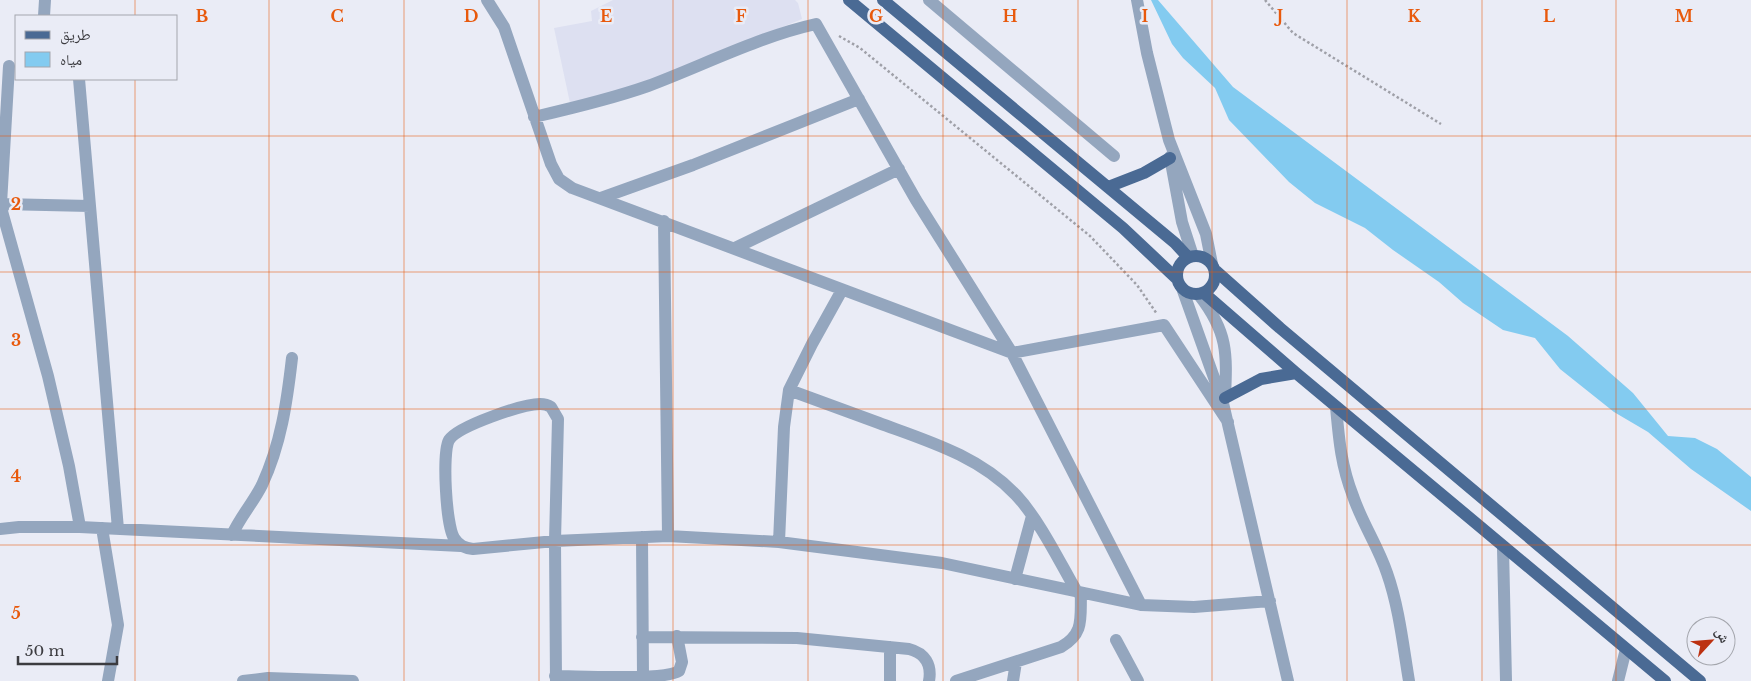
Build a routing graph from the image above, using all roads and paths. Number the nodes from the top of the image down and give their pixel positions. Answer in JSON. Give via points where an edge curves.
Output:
{"nodes":[{"id":1,"x":45,"y":0,"type":"edge"},
{"id":2,"x":488,"y":0,"type":"edge"},
{"id":3,"x":849,"y":0,"type":"edge"},
{"id":4,"x":883,"y":0,"type":"edge"},
{"id":5,"x":929,"y":0,"type":"edge"},
{"id":6,"x":1137,"y":0,"type":"edge"},
{"id":7,"x":1264,"y":0,"type":"edge"},
{"id":8,"x":44,"y":15,"type":"edge"},
{"id":9,"x":838,"y":36,"type":"dead end"},
{"id":10,"x":8,"y":65,"type":"edge"},
{"id":11,"x":80,"y":80,"type":"edge"},
{"id":12,"x":859,"y":99,"type":"junction"},
{"id":13,"x":534,"y":117,"type":"junction"},
{"id":14,"x":1441,"y":124,"type":"dead end"},
{"id":15,"x":1169,"y":140,"type":"junction"},
{"id":16,"x":1114,"y":156,"type":"dead end"},
{"id":17,"x":1170,"y":158,"type":"junction"},
{"id":18,"x":898,"y":169,"type":"junction"},
{"id":19,"x":1108,"y":187,"type":"junction"},
{"id":20,"x":601,"y":198,"type":"junction"},
{"id":21,"x":1,"y":204,"type":"edge"},
{"id":22,"x":90,"y":206,"type":"junction"},
{"id":23,"x":664,"y":221,"type":"junction"},
{"id":24,"x":735,"y":248,"type":"junction"},
{"id":25,"x":1190,"y":256,"type":"junction"},
{"id":26,"x":1214,"y":268,"type":"junction"},
{"id":27,"x":1180,"y":284,"type":"junction"},
{"id":28,"x":842,"y":290,"type":"junction"},
{"id":29,"x":1202,"y":294,"type":"junction"},
{"id":30,"x":1164,"y":325,"type":"junction"},
{"id":31,"x":1012,"y":352,"type":"junction"},
{"id":32,"x":292,"y":358,"type":"dead end"},
{"id":33,"x":1296,"y":373,"type":"junction"},
{"id":34,"x":790,"y":390,"type":"junction"},
{"id":35,"x":1224,"y":401,"type":"junction"},
{"id":36,"x":1336,"y":407,"type":"junction"},
{"id":37,"x":1228,"y":422,"type":"junction"},
{"id":38,"x":1032,"y":516,"type":"junction"},
{"id":39,"x":80,"y":527,"type":"junction"},
{"id":40,"x":102,"y":528,"type":"junction"},
{"id":41,"x":0,"y":529,"type":"edge"},
{"id":42,"x":118,"y":529,"type":"junction"},
{"id":43,"x":232,"y":535,"type":"junction"},
{"id":44,"x":668,"y":536,"type":"junction"},
{"id":45,"x":642,"y":537,"type":"junction"},
{"id":46,"x":555,"y":541,"type":"junction"},
{"id":47,"x":779,"y":542,"type":"junction"},
{"id":48,"x":461,"y":546,"type":"junction"},
{"id":49,"x":1503,"y":548,"type":"junction"},
{"id":50,"x":1015,"y":579,"type":"junction"},
{"id":51,"x":1079,"y":592,"type":"junction"},
{"id":52,"x":1270,"y":601,"type":"junction"},
{"id":53,"x":1141,"y":606,"type":"junction"},
{"id":54,"x":642,"y":636,"type":"junction"},
{"id":55,"x":677,"y":636,"type":"junction"},
{"id":56,"x":1116,"y":640,"type":"dead end"},
{"id":57,"x":890,"y":647,"type":"junction"},
{"id":58,"x":1626,"y":649,"type":"junction"},
{"id":59,"x":1016,"y":662,"type":"junction"},
{"id":60,"x":642,"y":677,"type":"junction"},
{"id":61,"x":556,"y":679,"type":"edge"},
{"id":62,"x":108,"y":681,"type":"edge"},
{"id":63,"x":243,"y":681,"type":"edge"},
{"id":64,"x":353,"y":681,"type":"edge"},
{"id":65,"x":890,"y":681,"type":"edge"},
{"id":66,"x":929,"y":681,"type":"edge"},
{"id":67,"x":956,"y":681,"type":"edge"},
{"id":68,"x":1013,"y":681,"type":"edge"},
{"id":69,"x":1138,"y":681,"type":"edge"},
{"id":70,"x":1288,"y":681,"type":"edge"},
{"id":71,"x":1410,"y":681,"type":"edge"},
{"id":72,"x":1506,"y":681,"type":"edge"},
{"id":73,"x":1618,"y":681,"type":"edge"},
{"id":74,"x":1665,"y":681,"type":"edge"},
{"id":75,"x":1700,"y":681,"type":"edge"}],
"edges":[{"from":1,"to":8,"type":"street"},
{"from":2,"to":13,"type":"street","via":[[504,27]]},
{"from":3,"to":27,"type":"main road","via":[[1123,228]]},
{"from":4,"to":19,"type":"main road"},
{"from":5,"to":16,"type":"street"},
{"from":6,"to":15,"type":"street"},
{"from":7,"to":14,"type":"path","via":[[1293,33]]},
{"from":9,"to":30,"type":"path","via":[[860,48],[1090,236],[1137,285]]},
{"from":10,"to":21,"type":"street"},
{"from":11,"to":22,"type":"street"},
{"from":12,"to":13,"type":"street","via":[[816,24],[758,42],[647,86],[592,104]]},
{"from":12,"to":18,"type":"street"},
{"from":12,"to":20,"type":"street"},
{"from":13,"to":20,"type":"street","via":[[559,178],[572,188]]},
{"from":15,"to":17,"type":"street"},
{"from":15,"to":26,"type":"street","via":[[1206,234]]},
{"from":17,"to":19,"type":"main road","via":[[1144,173]]},
{"from":17,"to":25,"type":"street"},
{"from":18,"to":24,"type":"street"},
{"from":18,"to":31,"type":"street"},
{"from":19,"to":25,"type":"main road"},
{"from":20,"to":23,"type":"street"},
{"from":21,"to":22,"type":"street"},
{"from":21,"to":39,"type":"street","via":[[48,376]]},
{"from":22,"to":42,"type":"street"},
{"from":23,"to":24,"type":"street"},
{"from":23,"to":44,"type":"street"},
{"from":24,"to":28,"type":"street"},
{"from":25,"to":26,"type":"main road","via":[[1207,259]]},
{"from":25,"to":27,"type":"main road","via":[[1177,271]]},
{"from":26,"to":29,"type":"main road","via":[[1216,279],[1213,286]]},
{"from":26,"to":75,"type":"main road","via":[[1280,328]]},
{"from":27,"to":29,"type":"main road","via":[[1186,291]]},
{"from":27,"to":35,"type":"street"},
{"from":28,"to":31,"type":"street"},
{"from":28,"to":34,"type":"street"},
{"from":29,"to":33,"type":"main road"},
{"from":29,"to":35,"type":"street","via":[[1223,340],[1226,369]]},
{"from":30,"to":31,"type":"street"},
{"from":30,"to":37,"type":"street"},
{"from":31,"to":53,"type":"street"},
{"from":32,"to":43,"type":"street","via":[[286,410],[277,447],[262,486]]},
{"from":33,"to":35,"type":"main road","via":[[1261,379]]},
{"from":33,"to":36,"type":"main road"},
{"from":34,"to":38,"type":"street","via":[[942,446],[966,458],[998,479]]},
{"from":34,"to":47,"type":"street","via":[[784,427]]},
{"from":35,"to":37,"type":"street"},
{"from":36,"to":49,"type":"main road"},
{"from":36,"to":71,"type":"street","via":[[1345,473],[1388,574]]},
{"from":37,"to":52,"type":"street"},
{"from":38,"to":50,"type":"street"},
{"from":38,"to":51,"type":"street"},
{"from":39,"to":40,"type":"street"},
{"from":39,"to":41,"type":"street"},
{"from":40,"to":42,"type":"street"},
{"from":40,"to":62,"type":"street","via":[[118,625]]},
{"from":42,"to":43,"type":"street"},
{"from":43,"to":48,"type":"street"},
{"from":44,"to":45,"type":"street"},
{"from":44,"to":47,"type":"street"},
{"from":45,"to":46,"type":"street"},
{"from":45,"to":54,"type":"street"},
{"from":46,"to":48,"type":"street","via":[[473,549]]},
{"from":46,"to":48,"type":"street","via":[[558,419],[551,407],[540,404],[513,409],[477,423],[456,433],[449,441],[446,456],[448,520],[450,531]]},
{"from":46,"to":61,"type":"street"},
{"from":47,"to":50,"type":"street","via":[[942,563]]},
{"from":49,"to":58,"type":"main road"},
{"from":49,"to":72,"type":"street"},
{"from":50,"to":51,"type":"street"},
{"from":51,"to":53,"type":"street"},
{"from":51,"to":59,"type":"street","via":[[1080,622],[1076,637],[1061,648]]},
{"from":52,"to":53,"type":"street","via":[[1194,607]]},
{"from":52,"to":70,"type":"street"},
{"from":54,"to":55,"type":"street"},
{"from":54,"to":60,"type":"street"},
{"from":55,"to":57,"type":"street","via":[[797,638]]},
{"from":55,"to":60,"type":"street","via":[[682,662],[679,671],[672,675]]},
{"from":56,"to":69,"type":"street"},
{"from":57,"to":65,"type":"street"},
{"from":57,"to":66,"type":"street","via":[[910,649],[923,655],[930,674]]},
{"from":58,"to":73,"type":"street"},
{"from":58,"to":74,"type":"main road"},
{"from":59,"to":67,"type":"street"},
{"from":59,"to":68,"type":"street"},
{"from":60,"to":61,"type":"street"},
{"from":63,"to":64,"type":"street","via":[[268,678]]}]}
